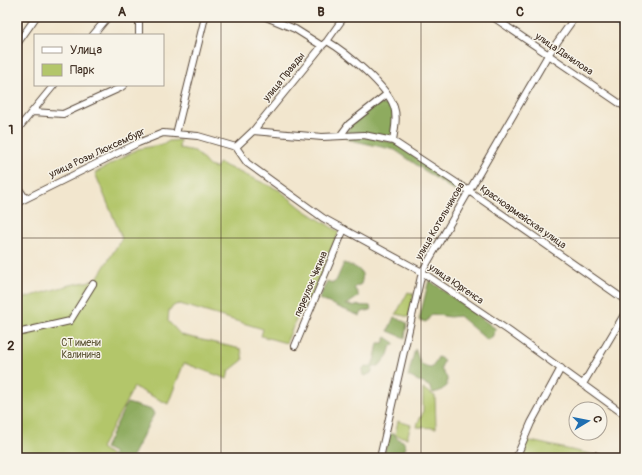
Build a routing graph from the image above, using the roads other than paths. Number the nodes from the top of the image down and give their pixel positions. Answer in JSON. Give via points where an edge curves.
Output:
{"nodes":[{"id":1,"x":36,"y":17,"type":"edge"},
{"id":2,"x":108,"y":17,"type":"edge"},
{"id":3,"x":139,"y":17,"type":"edge"},
{"id":4,"x":205,"y":17,"type":"edge"},
{"id":5,"x":266,"y":17,"type":"edge"},
{"id":6,"x":344,"y":17,"type":"edge"},
{"id":7,"x":493,"y":17,"type":"edge"},
{"id":8,"x":575,"y":17,"type":"edge"},
{"id":9,"x":94,"y":34,"type":"edge"},
{"id":10,"x":139,"y":34,"type":"edge"},
{"id":11,"x":327,"y":41,"type":"junction"},
{"id":12,"x":17,"y":44,"type":"edge"},
{"id":13,"x":322,"y":46,"type":"junction"},
{"id":14,"x":548,"y":55,"type":"junction"},
{"id":15,"x":53,"y":86,"type":"edge"},
{"id":16,"x":123,"y":86,"type":"edge"},
{"id":17,"x":387,"y":94,"type":"junction"},
{"id":18,"x":625,"y":107,"type":"edge"},
{"id":19,"x":33,"y":112,"type":"junction"},
{"id":20,"x":17,"y":130,"type":"edge"},
{"id":21,"x":253,"y":131,"type":"junction"},
{"id":22,"x":176,"y":134,"type":"junction"},
{"id":23,"x":340,"y":136,"type":"junction"},
{"id":24,"x":393,"y":141,"type":"junction"},
{"id":25,"x":236,"y":147,"type":"junction"},
{"id":26,"x":17,"y":186,"type":"edge"},
{"id":27,"x":469,"y":191,"type":"junction"},
{"id":28,"x":25,"y":198,"type":"junction"},
{"id":29,"x":17,"y":202,"type":"edge"},
{"id":30,"x":344,"y":230,"type":"junction"},
{"id":31,"x":422,"y":272,"type":"junction"},
{"id":32,"x":93,"y":284,"type":"dead end"},
{"id":33,"x":625,"y":300,"type":"edge"},
{"id":34,"x":625,"y":313,"type":"edge"},
{"id":35,"x":17,"y":333,"type":"edge"},
{"id":36,"x":295,"y":346,"type":"dead end"},
{"id":37,"x":561,"y":368,"type":"junction"},
{"id":38,"x":583,"y":384,"type":"junction"},
{"id":39,"x":625,"y":415,"type":"edge"},
{"id":40,"x":594,"y":455,"type":"dead end"},
{"id":41,"x":380,"y":458,"type":"edge"},
{"id":42,"x":516,"y":458,"type":"edge"},
{"id":43,"x":603,"y":458,"type":"edge"}],
"edges":[{"from":1,"to":12,"type":"street"},
{"from":2,"to":9,"type":"street"},
{"from":3,"to":10,"type":"street"},
{"from":4,"to":22,"type":"street"},
{"from":5,"to":13,"type":"street","via":[[295,29]]},
{"from":6,"to":11,"type":"street","name":"улица Правды"},
{"from":7,"to":14,"type":"street","name":"улица Данилова"},
{"from":8,"to":14,"type":"street","name":"улица Котельникова"},
{"from":11,"to":13,"type":"street","name":"улица Правды"},
{"from":11,"to":17,"type":"street","via":[[362,67]]},
{"from":13,"to":21,"type":"street","name":"улица Правды"},
{"from":14,"to":18,"type":"street","name":"улица Данилова"},
{"from":14,"to":27,"type":"street","name":"улица Котельникова"},
{"from":15,"to":19,"type":"street"},
{"from":16,"to":19,"type":"street","via":[[63,114]]},
{"from":17,"to":23,"type":"street","via":[[349,124]]},
{"from":17,"to":24,"type":"street","via":[[395,108]]},
{"from":19,"to":20,"type":"street"},
{"from":21,"to":23,"type":"street","name":"Красноармейская улица","via":[[322,137]]},
{"from":21,"to":25,"type":"street","name":"улица Правды"},
{"from":22,"to":25,"type":"street","name":"улица Розы Люксембург","via":[[198,136]]},
{"from":22,"to":28,"type":"street","name":"улица Розы Люксембург","via":[[163,133],[138,143]]},
{"from":23,"to":24,"type":"street","name":"Красноармейская улица","via":[[364,135]]},
{"from":24,"to":27,"type":"street","name":"Красноармейская улица"},
{"from":25,"to":30,"type":"street","name":"улица Юргенса","via":[[247,163],[323,218]]},
{"from":26,"to":28,"type":"street"},
{"from":27,"to":31,"type":"street","name":"улица Котельникова"},
{"from":27,"to":33,"type":"street","name":"Красноармейская улица"},
{"from":28,"to":29,"type":"street","name":"улица Розы Люксембург"},
{"from":30,"to":31,"type":"street","name":"улица Юргенса"},
{"from":30,"to":36,"type":"street","name":"переулок Чигина"},
{"from":31,"to":37,"type":"street","name":"улица Юргенса"},
{"from":31,"to":41,"type":"street","name":"улица Котельникова"},
{"from":32,"to":35,"type":"street","via":[[70,321]]},
{"from":34,"to":38,"type":"street"},
{"from":37,"to":38,"type":"street","name":"улица Юргенса"},
{"from":37,"to":42,"type":"street","via":[[531,423]]},
{"from":38,"to":39,"type":"street","name":"улица Юргенса"},
{"from":40,"to":43,"type":"street"}]}
